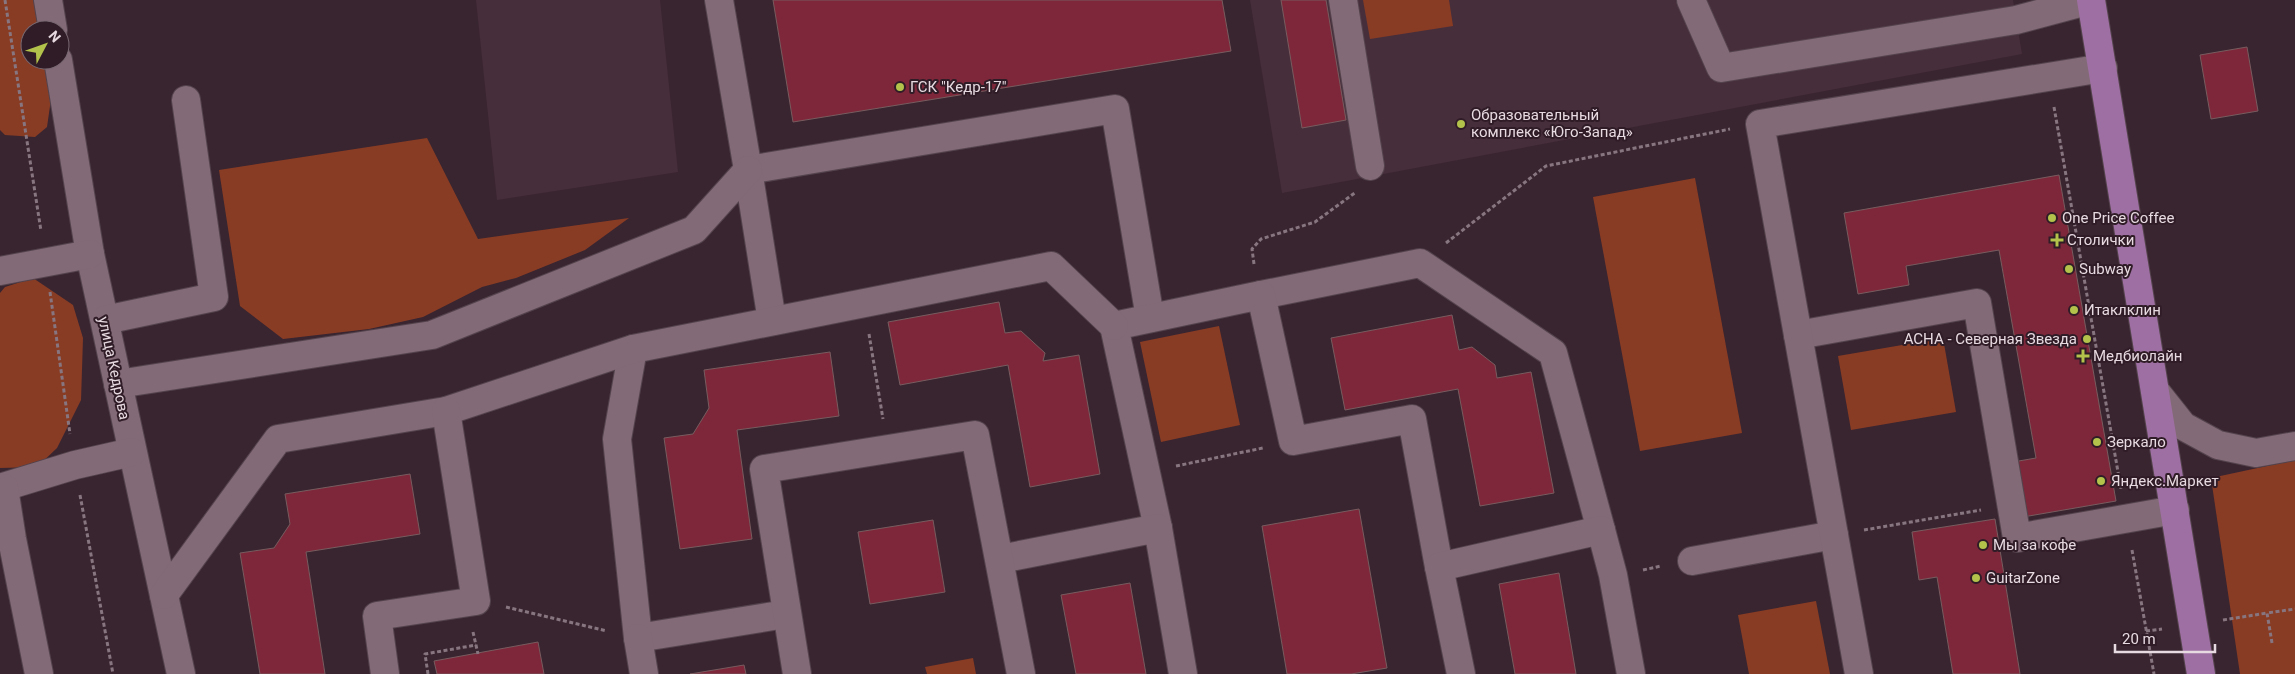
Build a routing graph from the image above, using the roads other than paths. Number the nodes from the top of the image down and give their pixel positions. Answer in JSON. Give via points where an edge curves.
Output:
{"nodes":[{"id":1,"x":48,"y":0,"type":"edge"},
{"id":2,"x":719,"y":0,"type":"edge"},
{"id":3,"x":1344,"y":0,"type":"edge"},
{"id":4,"x":1691,"y":0,"type":"edge"},
{"id":5,"x":2091,"y":0,"type":"edge"},
{"id":6,"x":51,"y":20,"type":"edge"},
{"id":7,"x":2103,"y":68,"type":"junction"},
{"id":8,"x":60,"y":70,"type":"edge"},
{"id":9,"x":186,"y":100,"type":"dead end"},
{"id":10,"x":1370,"y":166,"type":"road end"},
{"id":11,"x":748,"y":170,"type":"junction"},
{"id":12,"x":90,"y":254,"type":"junction"},
{"id":13,"x":0,"y":271,"type":"edge"},
{"id":14,"x":1261,"y":295,"type":"junction"},
{"id":15,"x":1150,"y":318,"type":"junction"},
{"id":16,"x":105,"y":320,"type":"junction"},
{"id":17,"x":772,"y":321,"type":"junction"},
{"id":18,"x":1114,"y":326,"type":"junction"},
{"id":19,"x":1798,"y":335,"type":"junction"},
{"id":20,"x":633,"y":349,"type":"junction"},
{"id":21,"x":118,"y":384,"type":"junction"},
{"id":22,"x":2156,"y":392,"type":"junction"},
{"id":23,"x":446,"y":411,"type":"junction"},
{"id":24,"x":2295,"y":446,"type":"edge"},
{"id":25,"x":132,"y":452,"type":"junction"},
{"id":26,"x":2,"y":488,"type":"edge"},
{"id":27,"x":2175,"y":510,"type":"junction"},
{"id":28,"x":1158,"y":528,"type":"junction"},
{"id":29,"x":1601,"y":530,"type":"junction"},
{"id":30,"x":1834,"y":535,"type":"junction"},
{"id":31,"x":1000,"y":559,"type":"junction"},
{"id":32,"x":1692,"y":561,"type":"road end"},
{"id":33,"x":1439,"y":567,"type":"junction"},
{"id":34,"x":164,"y":595,"type":"junction"},
{"id":35,"x":786,"y":614,"type":"junction"},
{"id":36,"x":638,"y":638,"type":"junction"},
{"id":37,"x":40,"y":674,"type":"edge"},
{"id":38,"x":181,"y":674,"type":"edge"},
{"id":39,"x":386,"y":674,"type":"edge"},
{"id":40,"x":644,"y":674,"type":"edge"},
{"id":41,"x":797,"y":674,"type":"edge"},
{"id":42,"x":1021,"y":674,"type":"edge"},
{"id":43,"x":1183,"y":674,"type":"edge"},
{"id":44,"x":1461,"y":674,"type":"edge"},
{"id":45,"x":1631,"y":674,"type":"edge"},
{"id":46,"x":1859,"y":674,"type":"edge"},
{"id":47,"x":2201,"y":674,"type":"edge"}],
"edges":[{"from":1,"to":6,"type":"street"},
{"from":2,"to":11,"type":"street"},
{"from":3,"to":10,"type":"street"},
{"from":4,"to":5,"type":"street","via":[[1721,68],[2016,20]]},
{"from":5,"to":7,"type":"main road"},
{"from":7,"to":19,"type":"street","via":[[1760,124]]},
{"from":7,"to":22,"type":"main road"},
{"from":8,"to":12,"type":"street","name":"улица Кедрова"},
{"from":9,"to":16,"type":"street","via":[[214,297]]},
{"from":11,"to":15,"type":"street","via":[[1115,109]]},
{"from":11,"to":17,"type":"street"},
{"from":11,"to":21,"type":"street","via":[[694,230],[432,335]]},
{"from":12,"to":13,"type":"street"},
{"from":12,"to":16,"type":"street","name":"улица Кедрова"},
{"from":14,"to":15,"type":"street"},
{"from":14,"to":29,"type":"street","via":[[1420,263],[1554,353]]},
{"from":14,"to":33,"type":"street","via":[[1292,441],[1412,419]]},
{"from":15,"to":18,"type":"street"},
{"from":16,"to":21,"type":"street","name":"улица Кедрова"},
{"from":17,"to":18,"type":"street","via":[[1051,266]]},
{"from":17,"to":20,"type":"street"},
{"from":18,"to":28,"type":"street"},
{"from":19,"to":27,"type":"street","via":[[1977,303],[2017,538]]},
{"from":19,"to":30,"type":"street"},
{"from":20,"to":23,"type":"street"},
{"from":20,"to":36,"type":"street","via":[[617,438]]},
{"from":21,"to":25,"type":"street","name":"улица Кедрова"},
{"from":22,"to":24,"type":"street","via":[[2183,426],[2218,444],[2256,453]]},
{"from":22,"to":27,"type":"main road"},
{"from":23,"to":34,"type":"street","via":[[278,439]]},
{"from":23,"to":39,"type":"street","via":[[476,601],[376,616]]},
{"from":25,"to":26,"type":"street","via":[[75,465]]},
{"from":25,"to":34,"type":"street","name":"улица Кедрова"},
{"from":26,"to":37,"type":"street"},
{"from":27,"to":47,"type":"main road"},
{"from":28,"to":31,"type":"street"},
{"from":28,"to":43,"type":"street"},
{"from":29,"to":33,"type":"street"},
{"from":29,"to":45,"type":"street","via":[[1613,575]]},
{"from":30,"to":32,"type":"street"},
{"from":30,"to":46,"type":"street"},
{"from":31,"to":35,"type":"street","via":[[975,435],[764,469]]},
{"from":31,"to":42,"type":"street"},
{"from":33,"to":44,"type":"street"},
{"from":34,"to":38,"type":"street","name":"улица Кедрова"},
{"from":35,"to":36,"type":"street"},
{"from":35,"to":41,"type":"street"},
{"from":36,"to":40,"type":"street"}]}
